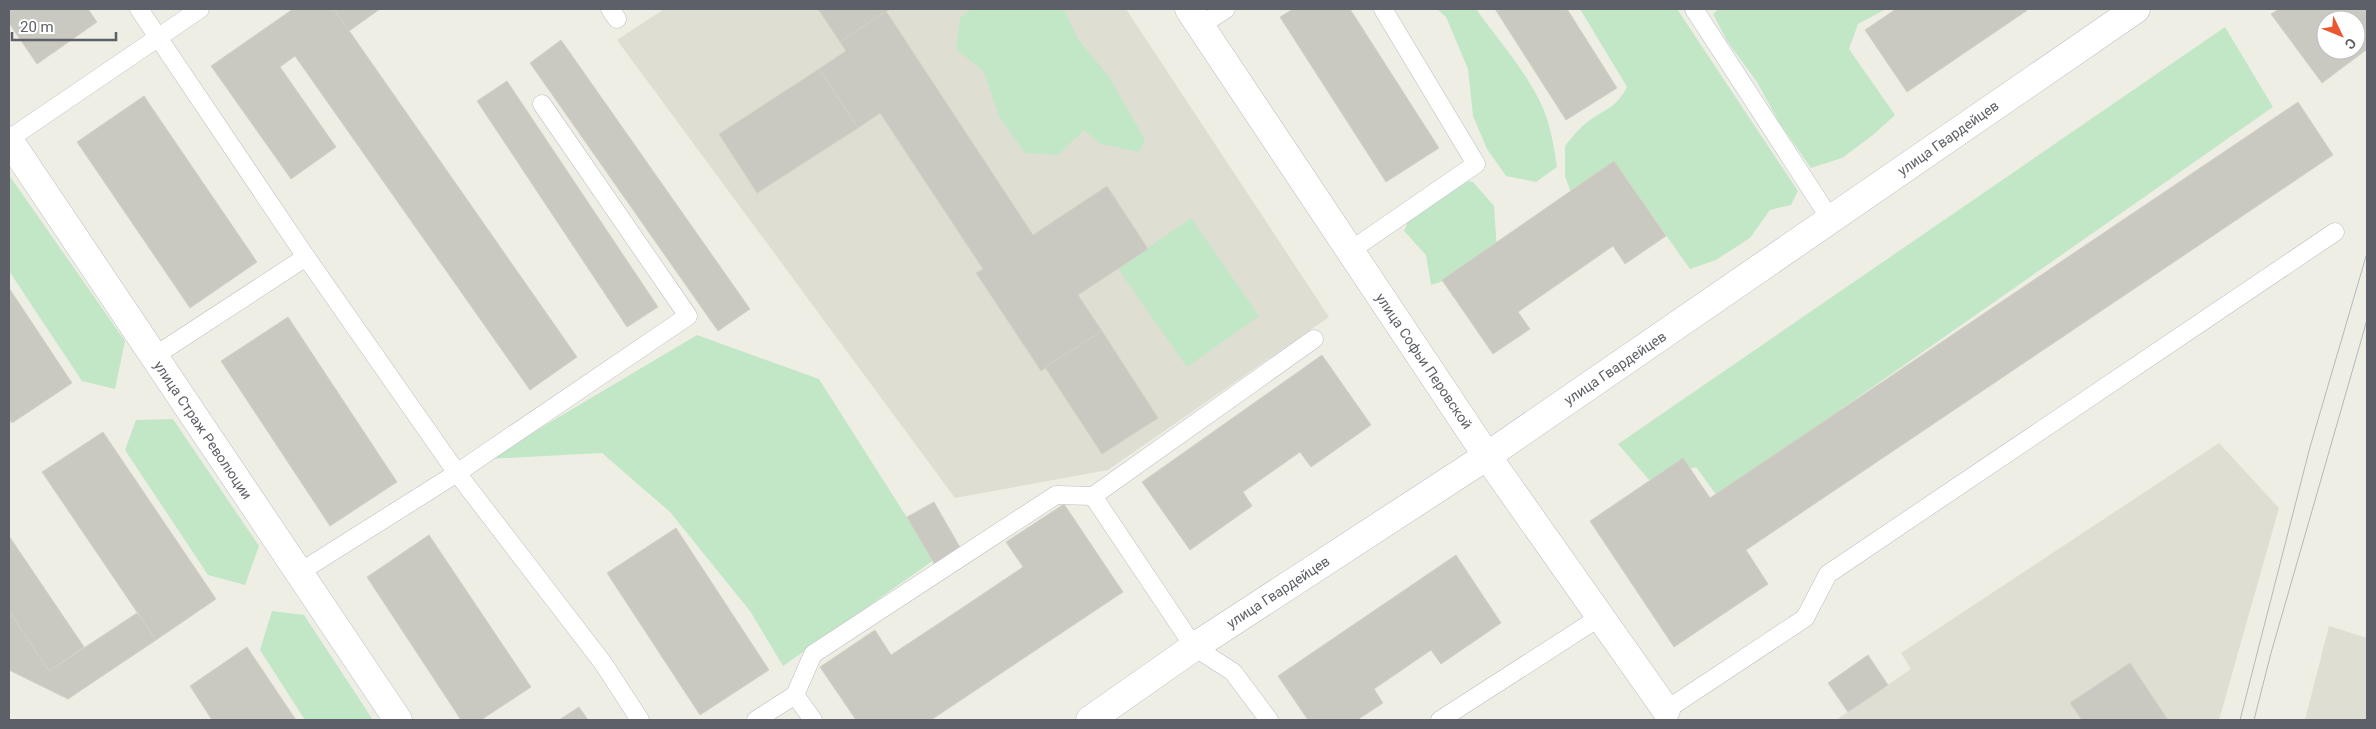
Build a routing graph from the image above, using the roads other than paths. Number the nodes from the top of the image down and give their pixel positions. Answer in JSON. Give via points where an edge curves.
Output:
{"nodes":[{"id":1,"x":139,"y":9,"type":"edge"},
{"id":2,"x":200,"y":9,"type":"edge"},
{"id":3,"x":1226,"y":9,"type":"edge"},
{"id":4,"x":1383,"y":9,"type":"edge"},
{"id":5,"x":1694,"y":9,"type":"edge"},
{"id":6,"x":2136,"y":9,"type":"edge"},
{"id":7,"x":1194,"y":17,"type":"edge"},
{"id":8,"x":158,"y":36,"type":"junction"},
{"id":9,"x":542,"y":104,"type":"dead end"},
{"id":10,"x":9,"y":139,"type":"edge"},
{"id":11,"x":1831,"y":220,"type":"junction"},
{"id":12,"x":2335,"y":232,"type":"dead end"},
{"id":13,"x":1350,"y":251,"type":"junction"},
{"id":14,"x":306,"y":257,"type":"junction"},
{"id":15,"x":1314,"y":339,"type":"dead end"},
{"id":16,"x":153,"y":357,"type":"junction"},
{"id":17,"x":1487,"y":456,"type":"junction"},
{"id":18,"x":457,"y":472,"type":"junction"},
{"id":19,"x":1093,"y":496,"type":"junction"},
{"id":20,"x":300,"y":572,"type":"junction"},
{"id":21,"x":1600,"y":617,"type":"junction"},
{"id":22,"x":1194,"y":647,"type":"junction"},
{"id":23,"x":795,"y":695,"type":"junction"},
{"id":24,"x":1667,"y":717,"type":"edge"},
{"id":25,"x":398,"y":720,"type":"edge"},
{"id":26,"x":640,"y":720,"type":"edge"},
{"id":27,"x":756,"y":720,"type":"edge"},
{"id":28,"x":813,"y":720,"type":"edge"},
{"id":29,"x":1090,"y":720,"type":"edge"},
{"id":30,"x":1269,"y":720,"type":"edge"},
{"id":31,"x":1440,"y":720,"type":"edge"}],
"edges":[{"from":1,"to":8,"type":"lane"},
{"from":2,"to":8,"type":"lane"},
{"from":3,"to":7,"type":"lane"},
{"from":4,"to":13,"type":"lane","via":[[1476,164]]},
{"from":5,"to":11,"type":"lane"},
{"from":6,"to":11,"type":"street","name":"улица Гвардейцев"},
{"from":7,"to":13,"type":"street","name":"улица Софьи Перовской"},
{"from":8,"to":10,"type":"lane"},
{"from":8,"to":14,"type":"lane"},
{"from":9,"to":18,"type":"lane","via":[[688,316]]},
{"from":10,"to":16,"type":"street","name":"улица Страж Революции"},
{"from":11,"to":17,"type":"street","name":"улица Гвардейцев"},
{"from":12,"to":24,"type":"lane","via":[[1828,574],[1805,618]]},
{"from":13,"to":17,"type":"street","name":"улица Софьи Перовской"},
{"from":14,"to":16,"type":"lane"},
{"from":14,"to":18,"type":"lane"},
{"from":15,"to":19,"type":"lane"},
{"from":16,"to":20,"type":"street","name":"улица Страж Революции"},
{"from":17,"to":21,"type":"street","name":"улица Софьи Перовской"},
{"from":17,"to":22,"type":"street","name":"улица Гвардейцев"},
{"from":18,"to":20,"type":"lane"},
{"from":18,"to":26,"type":"lane","via":[[603,663]]},
{"from":19,"to":22,"type":"lane"},
{"from":19,"to":23,"type":"lane","via":[[1056,495],[813,654]]},
{"from":20,"to":25,"type":"street","name":"улица Страж Революции"},
{"from":21,"to":24,"type":"street","name":"улица Софьи Перовской"},
{"from":21,"to":31,"type":"lane"},
{"from":22,"to":29,"type":"street","name":"улица Гвардейцев"},
{"from":22,"to":30,"type":"lane","via":[[1233,672]]},
{"from":23,"to":27,"type":"lane"},
{"from":23,"to":28,"type":"lane"}]}
